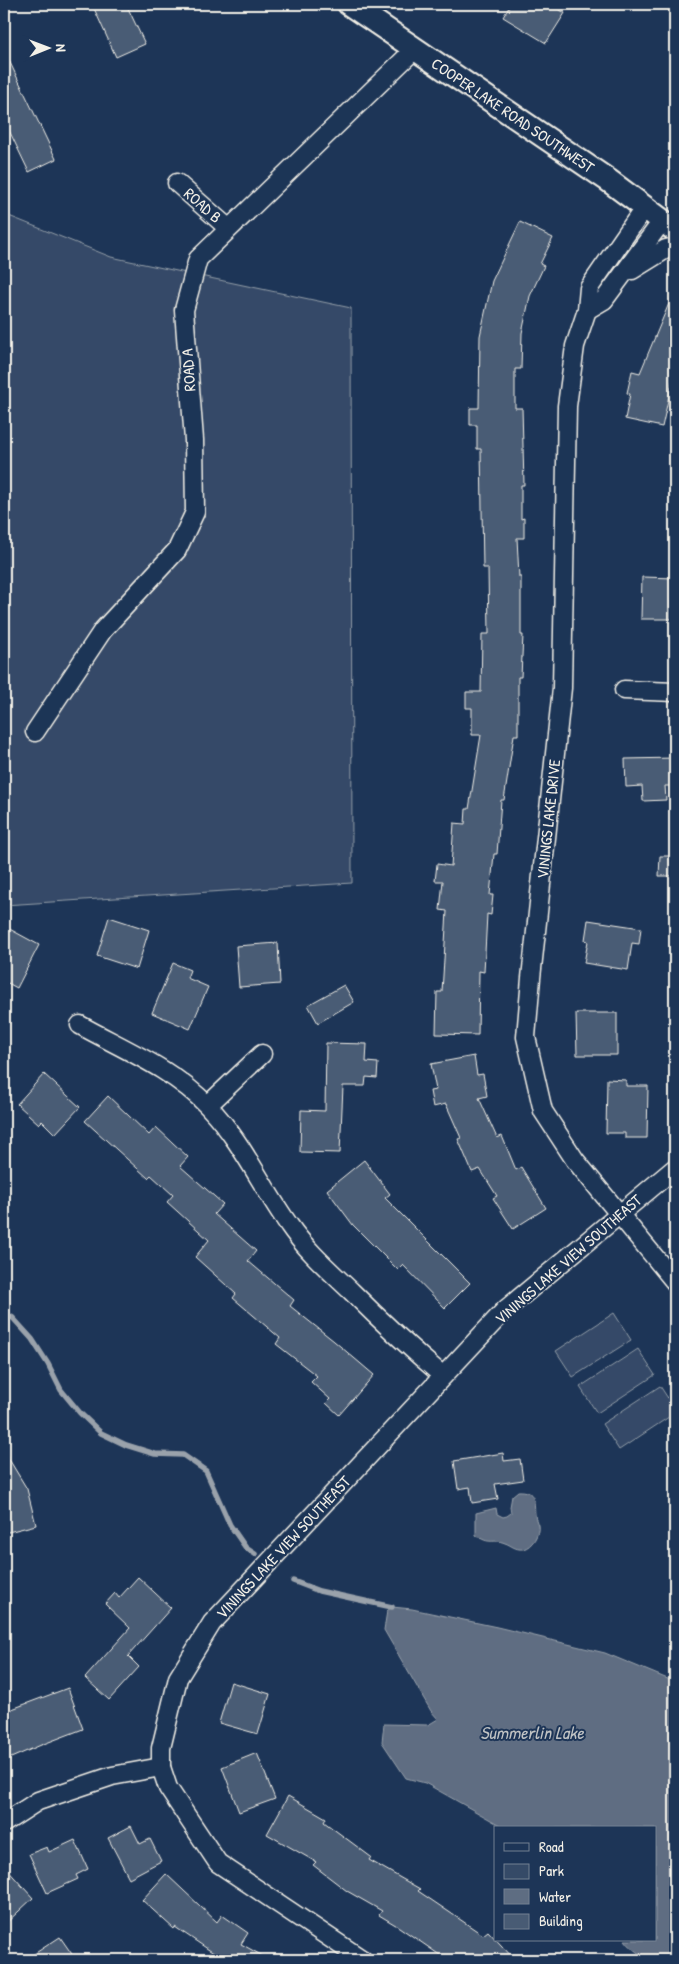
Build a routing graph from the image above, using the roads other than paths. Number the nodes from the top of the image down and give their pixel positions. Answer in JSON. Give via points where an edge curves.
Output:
{"nodes":[{"id":1,"x":349,"y":4,"type":"edge"},
{"id":2,"x":415,"y":49,"type":"junction"},
{"id":3,"x":178,"y":183,"type":"dead end"},
{"id":4,"x":645,"y":208,"type":"junction"},
{"id":5,"x":669,"y":225,"type":"edge"},
{"id":6,"x":228,"y":228,"type":"junction"},
{"id":7,"x":675,"y":247,"type":"edge"},
{"id":8,"x":621,"y":277,"type":"junction"},
{"id":9,"x":587,"y":310,"type":"junction"},
{"id":10,"x":624,"y":690,"type":"dead end"},
{"id":11,"x":675,"y":692,"type":"edge"},
{"id":12,"x":35,"y":732,"type":"dead end"},
{"id":13,"x":80,"y":1025,"type":"dead end"},
{"id":14,"x":262,"y":1054,"type":"dead end"},
{"id":15,"x":208,"y":1105,"type":"junction"},
{"id":16,"x":675,"y":1168,"type":"edge"},
{"id":17,"x":620,"y":1214,"type":"junction"},
{"id":18,"x":675,"y":1282,"type":"edge"},
{"id":19,"x":444,"y":1376,"type":"junction"},
{"id":20,"x":161,"y":1767,"type":"junction"},
{"id":21,"x":4,"y":1823,"type":"edge"},
{"id":22,"x":363,"y":1960,"type":"edge"}],
"edges":[{"from":1,"to":2,"type":"street","name":"COOPER LAKE ROAD SOUTHWEST"},
{"from":2,"to":4,"type":"street","name":"COOPER LAKE ROAD SOUTHWEST"},
{"from":2,"to":6,"type":"street","name":"ROAD A"},
{"from":3,"to":6,"type":"street","name":"ROAD B"},
{"from":4,"to":5,"type":"street","name":"COOPER LAKE ROAD SOUTHWEST"},
{"from":4,"to":9,"type":"street","name":"VININGS LAKE DRIVE","via":[[589,288]]},
{"from":5,"to":8,"type":"street"},
{"from":6,"to":12,"type":"street","name":"ROAD A","via":[[198,258],[184,310],[194,440],[195,512],[177,550],[103,630]]},
{"from":7,"to":8,"type":"street","via":[[666,249]]},
{"from":8,"to":9,"type":"street","via":[[604,300]]},
{"from":9,"to":17,"type":"street","name":"VININGS LAKE DRIVE","via":[[575,346],[567,406],[562,688],[526,1038],[543,1111],[576,1160]]},
{"from":10,"to":11,"type":"street"},
{"from":13,"to":15,"type":"street","via":[[155,1066]]},
{"from":14,"to":15,"type":"street"},
{"from":15,"to":19,"type":"street","via":[[250,1161],[288,1225],[312,1255],[404,1344]]},
{"from":16,"to":17,"type":"street","name":"VININGS LAKE VIEW SOUTHEAST"},
{"from":17,"to":18,"type":"street","name":"VININGS LAKE DRIVE"},
{"from":17,"to":19,"type":"street","name":"VININGS LAKE VIEW SOUTHEAST","via":[[505,1310]]},
{"from":19,"to":20,"type":"street","name":"VININGS LAKE VIEW SOUTHEAST","via":[[212,1623],[178,1678],[161,1748]]},
{"from":20,"to":21,"type":"street","via":[[112,1776],[38,1801]]},
{"from":20,"to":22,"type":"street","name":"VININGS LAKE VIEW SOUTHEAST","via":[[168,1788],[218,1863]]}]}
